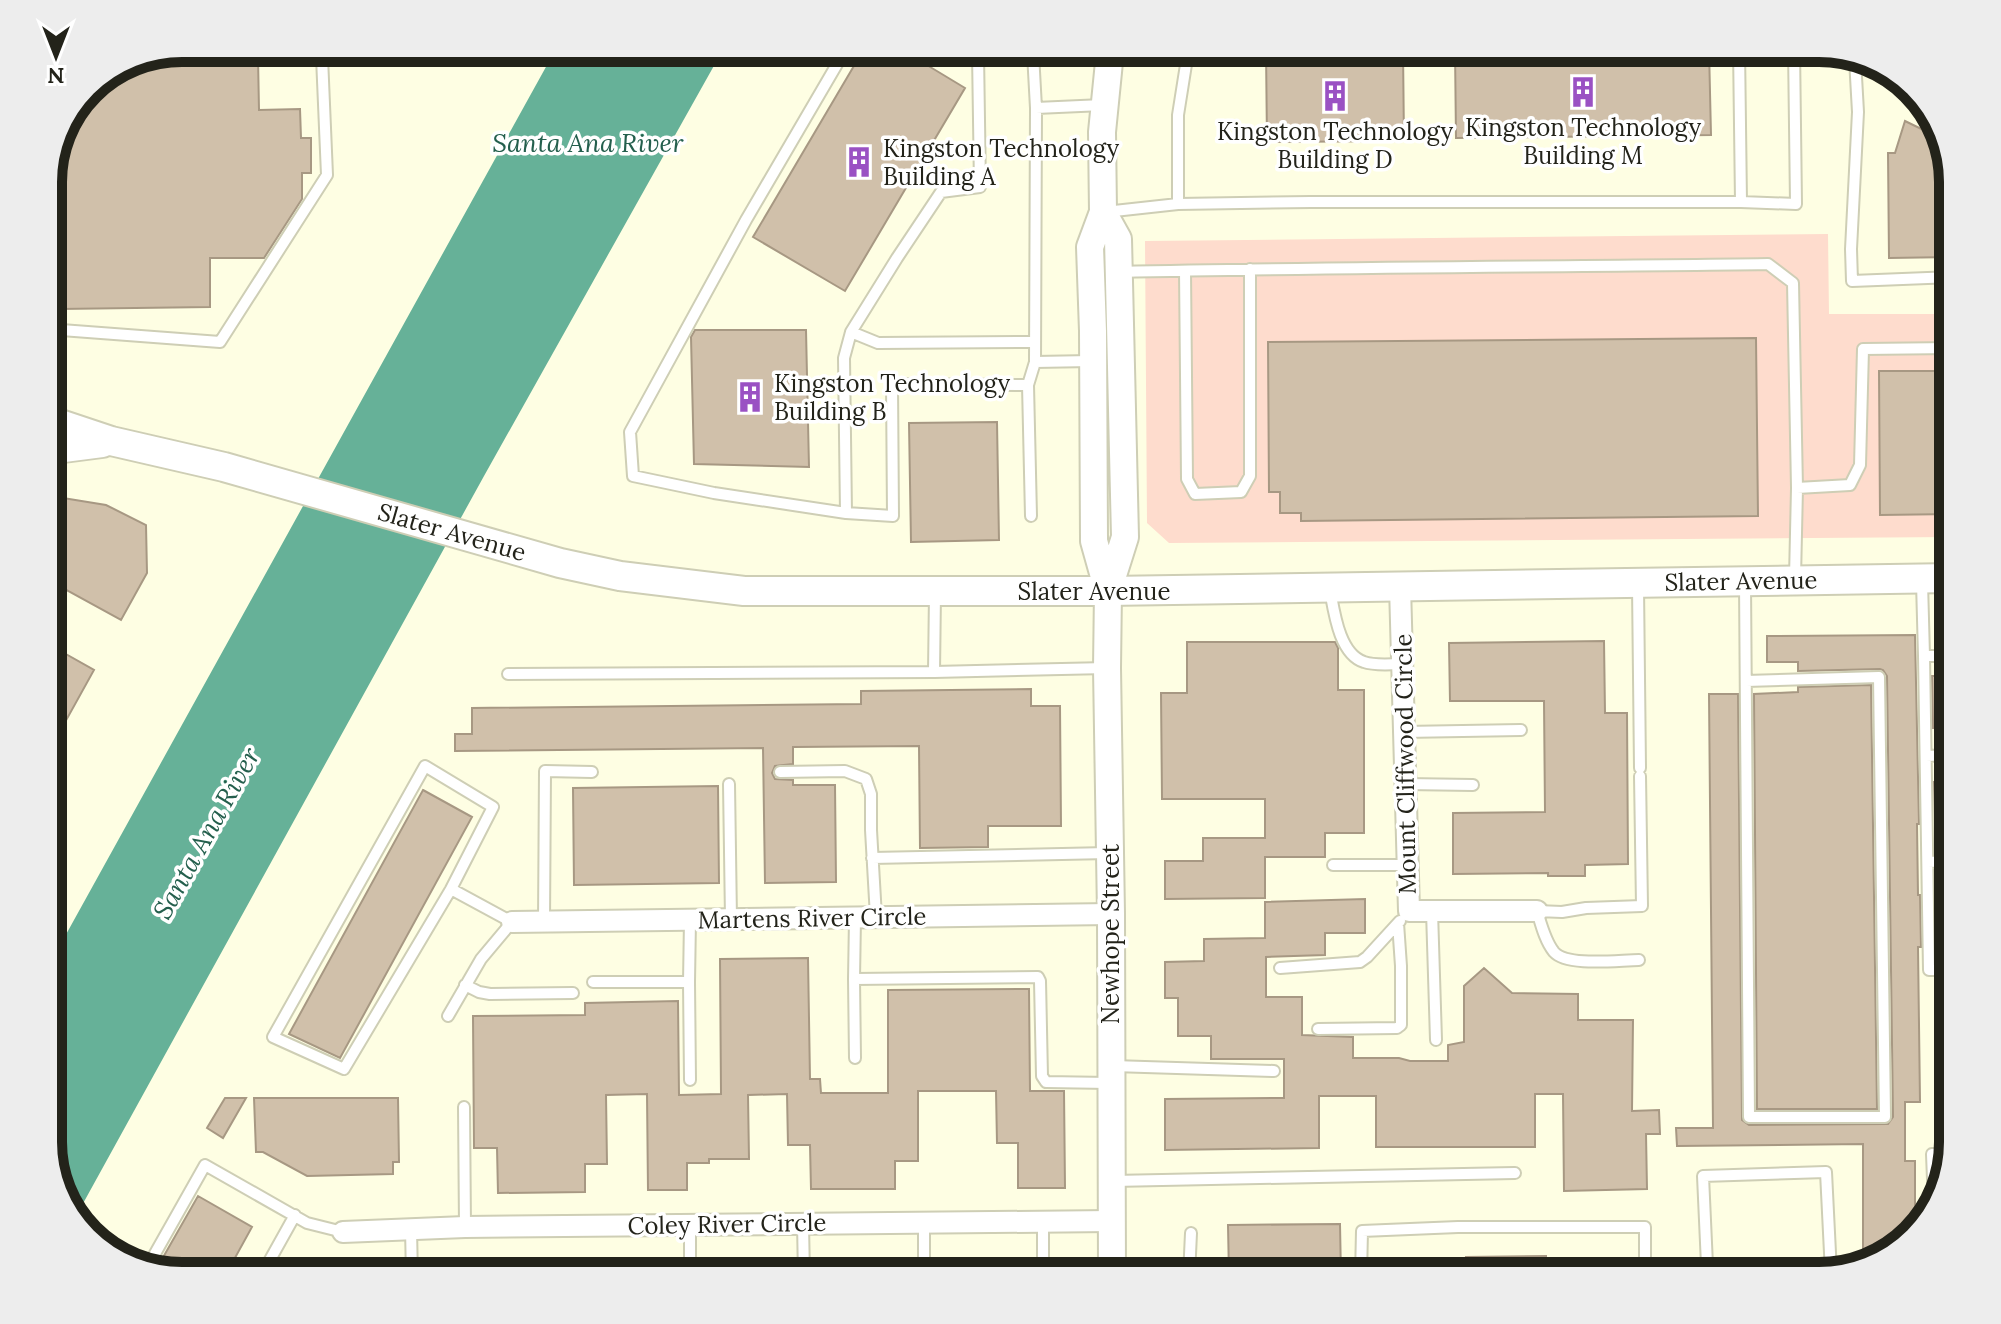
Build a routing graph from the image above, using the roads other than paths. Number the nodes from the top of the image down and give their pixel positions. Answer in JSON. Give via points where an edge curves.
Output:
{"nodes":[{"id":1,"x":322,"y":62,"type":"edge"},
{"id":2,"x":838,"y":62,"type":"edge"},
{"id":3,"x":978,"y":62,"type":"edge"},
{"id":4,"x":1033,"y":62,"type":"edge"},
{"id":5,"x":1109,"y":62,"type":"edge"},
{"id":6,"x":1186,"y":62,"type":"edge"},
{"id":7,"x":1739,"y":62,"type":"edge"},
{"id":8,"x":1794,"y":62,"type":"edge"},
{"id":9,"x":1855,"y":67,"type":"edge"},
{"id":10,"x":1105,"y":105,"type":"junction"},
{"id":11,"x":1036,"y":108,"type":"junction"},
{"id":12,"x":1741,"y":202,"type":"junction"},
{"id":13,"x":1178,"y":204,"type":"junction"},
{"id":14,"x":1103,"y":212,"type":"junction"},
{"id":15,"x":1250,"y":269,"type":"junction"},
{"id":16,"x":1185,"y":271,"type":"junction"},
{"id":17,"x":1119,"y":272,"type":"junction"},
{"id":18,"x":1939,"y":278,"type":"edge"},
{"id":19,"x":62,"y":330,"type":"edge"},
{"id":20,"x":851,"y":332,"type":"junction"},
{"id":21,"x":1035,"y":342,"type":"junction"},
{"id":22,"x":1939,"y":348,"type":"edge"},
{"id":23,"x":1093,"y":361,"type":"junction"},
{"id":24,"x":1035,"y":362,"type":"junction"},
{"id":25,"x":1028,"y":385,"type":"junction"},
{"id":26,"x":62,"y":425,"type":"edge"},
{"id":27,"x":111,"y":441,"type":"junction"},
{"id":28,"x":62,"y":448,"type":"edge"},
{"id":29,"x":1797,"y":488,"type":"junction"},
{"id":30,"x":846,"y":513,"type":"junction"},
{"id":31,"x":1031,"y":516,"type":"dead end"},
{"id":32,"x":1939,"y":578,"type":"edge"},
{"id":33,"x":1922,"y":579,"type":"junction"},
{"id":34,"x":1795,"y":580,"type":"junction"},
{"id":35,"x":1745,"y":581,"type":"junction"},
{"id":36,"x":1638,"y":583,"type":"junction"},
{"id":37,"x":1400,"y":586,"type":"junction"},
{"id":38,"x":1330,"y":587,"type":"junction"},
{"id":39,"x":935,"y":591,"type":"junction"},
{"id":40,"x":1108,"y":591,"type":"junction"},
{"id":41,"x":1924,"y":656,"type":"junction"},
{"id":42,"x":1939,"y":656,"type":"edge"},
{"id":43,"x":1402,"y":664,"type":"junction"},
{"id":44,"x":1107,"y":668,"type":"junction"},
{"id":45,"x":934,"y":672,"type":"junction"},
{"id":46,"x":508,"y":674,"type":"dead end"},
{"id":47,"x":1746,"y":681,"type":"junction"},
{"id":48,"x":1521,"y":730,"type":"dead end"},
{"id":49,"x":1404,"y":732,"type":"junction"},
{"id":50,"x":1926,"y":756,"type":"junction"},
{"id":51,"x":1939,"y":756,"type":"edge"},
{"id":52,"x":592,"y":772,"type":"dead end"},
{"id":53,"x":780,"y":772,"type":"dead end"},
{"id":54,"x":729,"y":784,"type":"dead end"},
{"id":55,"x":1406,"y":784,"type":"junction"},
{"id":56,"x":1473,"y":785,"type":"dead end"},
{"id":57,"x":1110,"y":853,"type":"junction"},
{"id":58,"x":872,"y":858,"type":"junction"},
{"id":59,"x":1928,"y":862,"type":"junction"},
{"id":60,"x":1939,"y":862,"type":"edge"},
{"id":61,"x":1333,"y":865,"type":"dead end"},
{"id":62,"x":1407,"y":865,"type":"junction"},
{"id":63,"x":451,"y":889,"type":"junction"},
{"id":64,"x":1432,"y":911,"type":"junction"},
{"id":65,"x":1537,"y":911,"type":"junction"},
{"id":66,"x":1111,"y":914,"type":"junction"},
{"id":67,"x":866,"y":917,"type":"junction"},
{"id":68,"x":1403,"y":917,"type":"junction"},
{"id":69,"x":731,"y":919,"type":"junction"},
{"id":70,"x":690,"y":920,"type":"junction"},
{"id":71,"x":512,"y":922,"type":"junction"},
{"id":72,"x":544,"y":922,"type":"junction"},
{"id":73,"x":1639,"y":960,"type":"dead end"},
{"id":74,"x":1280,"y":968,"type":"dead end"},
{"id":75,"x":1939,"y":970,"type":"edge"},
{"id":76,"x":854,"y":979,"type":"junction"},
{"id":77,"x":593,"y":982,"type":"dead end"},
{"id":78,"x":689,"y":982,"type":"junction"},
{"id":79,"x":465,"y":985,"type":"junction"},
{"id":80,"x":573,"y":993,"type":"dead end"},
{"id":81,"x":448,"y":1016,"type":"dead end"},
{"id":82,"x":1318,"y":1029,"type":"dead end"},
{"id":83,"x":1436,"y":1040,"type":"dead end"},
{"id":84,"x":855,"y":1058,"type":"dead end"},
{"id":85,"x":1274,"y":1071,"type":"dead end"},
{"id":86,"x":1111,"y":1075,"type":"junction"},
{"id":87,"x":690,"y":1080,"type":"dead end"},
{"id":88,"x":464,"y":1107,"type":"dead end"},
{"id":89,"x":1938,"y":1154,"type":"edge"},
{"id":90,"x":1515,"y":1173,"type":"dead end"},
{"id":91,"x":1111,"y":1181,"type":"junction"},
{"id":92,"x":1933,"y":1181,"type":"edge"},
{"id":93,"x":295,"y":1215,"type":"junction"},
{"id":94,"x":1111,"y":1221,"type":"junction"},
{"id":95,"x":1043,"y":1222,"type":"junction"},
{"id":96,"x":924,"y":1223,"type":"junction"},
{"id":97,"x":803,"y":1224,"type":"junction"},
{"id":98,"x":690,"y":1225,"type":"junction"},
{"id":99,"x":465,"y":1227,"type":"junction"},
{"id":100,"x":411,"y":1229,"type":"junction"},
{"id":101,"x":343,"y":1232,"type":"joint"},
{"id":102,"x":1191,"y":1233,"type":"dead end"},
{"id":103,"x":152,"y":1258,"type":"edge"},
{"id":104,"x":1830,"y":1261,"type":"edge"},
{"id":105,"x":269,"y":1262,"type":"edge"},
{"id":106,"x":412,"y":1262,"type":"edge"},
{"id":107,"x":690,"y":1262,"type":"edge"},
{"id":108,"x":804,"y":1262,"type":"edge"},
{"id":109,"x":924,"y":1262,"type":"edge"},
{"id":110,"x":1043,"y":1262,"type":"edge"},
{"id":111,"x":1112,"y":1262,"type":"edge"},
{"id":112,"x":1190,"y":1262,"type":"edge"},
{"id":113,"x":1361,"y":1262,"type":"edge"},
{"id":114,"x":1645,"y":1262,"type":"edge"},
{"id":115,"x":1707,"y":1262,"type":"edge"}],
"edges":[{"from":1,"to":19,"type":"lane","via":[[327,175],[220,342]]},
{"from":2,"to":30,"type":"lane","via":[[630,432],[633,476]]},
{"from":3,"to":20,"type":"lane","via":[[980,187],[941,192]]},
{"from":4,"to":11,"type":"lane"},
{"from":5,"to":10,"type":"street","name":"Newhope Street"},
{"from":6,"to":13,"type":"lane","via":[[1178,115]]},
{"from":7,"to":12,"type":"lane"},
{"from":8,"to":12,"type":"lane","via":[[1796,204]]},
{"from":9,"to":18,"type":"lane","via":[[1852,281]]},
{"from":10,"to":11,"type":"lane"},
{"from":10,"to":14,"type":"street","name":"Newhope Street"},
{"from":11,"to":21,"type":"lane"},
{"from":12,"to":13,"type":"lane"},
{"from":13,"to":14,"type":"lane"},
{"from":14,"to":17,"type":"street","name":"Newhope Street","via":[[1118,239]]},
{"from":14,"to":23,"type":"street","name":"Newhope Street","via":[[1090,247]]},
{"from":15,"to":16,"type":"lane"},
{"from":15,"to":16,"type":"lane","via":[[1250,476],[1241,492],[1195,494],[1187,479]]},
{"from":15,"to":29,"type":"lane","via":[[1768,264],[1793,283]]},
{"from":16,"to":17,"type":"lane"},
{"from":17,"to":40,"type":"street","name":"Newhope Street","via":[[1125,537]]},
{"from":20,"to":21,"type":"lane","via":[[878,343]]},
{"from":20,"to":30,"type":"lane","via":[[844,358]]},
{"from":21,"to":24,"type":"lane"},
{"from":22,"to":29,"type":"lane","via":[[1863,349],[1860,465],[1850,485]]},
{"from":23,"to":24,"type":"lane"},
{"from":23,"to":40,"type":"street","name":"Newhope Street","via":[[1094,541]]},
{"from":24,"to":25,"type":"lane"},
{"from":25,"to":30,"type":"lane","via":[[892,384],[893,516]]},
{"from":25,"to":31,"type":"lane"},
{"from":26,"to":27,"type":"main road"},
{"from":27,"to":28,"type":"main road"},
{"from":27,"to":39,"type":"main road","name":"Slater Avenue","via":[[620,576],[744,591]]},
{"from":29,"to":34,"type":"lane"},
{"from":32,"to":33,"type":"main road","name":"Slater Avenue"},
{"from":33,"to":34,"type":"main road","name":"Slater Avenue"},
{"from":33,"to":41,"type":"lane"},
{"from":34,"to":35,"type":"main road","name":"Slater Avenue"},
{"from":35,"to":36,"type":"main road","name":"Slater Avenue"},
{"from":35,"to":47,"type":"lane"},
{"from":36,"to":37,"type":"main road","name":"Slater Avenue"},
{"from":36,"to":65,"type":"lane","via":[[1642,906]]},
{"from":37,"to":38,"type":"main road","name":"Slater Avenue"},
{"from":37,"to":43,"type":"street","name":"Mount Cliffwood Circle"},
{"from":38,"to":40,"type":"main road","name":"Slater Avenue"},
{"from":38,"to":43,"type":"lane","via":[[1338,628],[1355,658]]},
{"from":39,"to":40,"type":"main road","name":"Slater Avenue"},
{"from":39,"to":45,"type":"lane"},
{"from":40,"to":44,"type":"street","name":"Newhope Street"},
{"from":41,"to":42,"type":"lane"},
{"from":41,"to":50,"type":"lane"},
{"from":43,"to":49,"type":"street","name":"Mount Cliffwood Circle"},
{"from":44,"to":45,"type":"lane"},
{"from":44,"to":57,"type":"street","name":"Newhope Street"},
{"from":45,"to":46,"type":"lane"},
{"from":47,"to":47,"type":"lane","via":[[1749,1117],[1885,1117],[1879,677]]},
{"from":48,"to":49,"type":"lane"},
{"from":49,"to":55,"type":"street","name":"Mount Cliffwood Circle"},
{"from":50,"to":51,"type":"lane"},
{"from":50,"to":59,"type":"lane"},
{"from":52,"to":72,"type":"lane","via":[[545,771]]},
{"from":53,"to":58,"type":"lane","via":[[845,771],[866,779]]},
{"from":54,"to":69,"type":"lane"},
{"from":55,"to":56,"type":"lane"},
{"from":55,"to":62,"type":"street","name":"Mount Cliffwood Circle"},
{"from":57,"to":58,"type":"lane"},
{"from":57,"to":66,"type":"street","name":"Newhope Street"},
{"from":58,"to":67,"type":"lane"},
{"from":59,"to":60,"type":"lane"},
{"from":59,"to":75,"type":"lane","via":[[1929,970]]},
{"from":61,"to":62,"type":"lane"},
{"from":62,"to":68,"type":"street","name":"Mount Cliffwood Circle"},
{"from":63,"to":63,"type":"lane","via":[[344,1069],[273,1037],[425,766],[493,807]]},
{"from":63,"to":71,"type":"lane"},
{"from":64,"to":65,"type":"street","name":"Mount Cliffwood Circle"},
{"from":64,"to":68,"type":"street","name":"Mount Cliffwood Circle"},
{"from":64,"to":83,"type":"lane"},
{"from":65,"to":73,"type":"lane","via":[[1559,957]]},
{"from":66,"to":67,"type":"street","name":"Martens River Circle"},
{"from":66,"to":86,"type":"street","name":"Newhope Street"},
{"from":67,"to":69,"type":"street","name":"Martens River Circle"},
{"from":67,"to":76,"type":"lane"},
{"from":68,"to":74,"type":"lane","via":[[1360,962]]},
{"from":68,"to":82,"type":"lane","via":[[1401,1025]]},
{"from":69,"to":70,"type":"street","name":"Martens River Circle"},
{"from":70,"to":72,"type":"street","name":"Martens River Circle"},
{"from":70,"to":78,"type":"lane"},
{"from":71,"to":72,"type":"street","name":"Martens River Circle"},
{"from":71,"to":79,"type":"lane"},
{"from":76,"to":84,"type":"lane"},
{"from":76,"to":86,"type":"lane","via":[[1038,977],[1046,1082]]},
{"from":77,"to":78,"type":"lane"},
{"from":78,"to":87,"type":"lane"},
{"from":79,"to":80,"type":"lane","via":[[490,994]]},
{"from":79,"to":81,"type":"lane"},
{"from":85,"to":86,"type":"lane"},
{"from":86,"to":91,"type":"street","name":"Newhope Street"},
{"from":88,"to":99,"type":"lane"},
{"from":89,"to":92,"type":"lane","via":[[1932,1154]]},
{"from":90,"to":91,"type":"lane"},
{"from":91,"to":94,"type":"street","name":"Newhope Street"},
{"from":93,"to":101,"type":"lane"},
{"from":93,"to":103,"type":"lane","via":[[205,1165]]},
{"from":93,"to":105,"type":"lane"},
{"from":94,"to":95,"type":"street","name":"Coley River Circle"},
{"from":94,"to":111,"type":"street","name":"Newhope Street"},
{"from":95,"to":96,"type":"street","name":"Coley River Circle"},
{"from":95,"to":110,"type":"lane"},
{"from":96,"to":97,"type":"street","name":"Coley River Circle"},
{"from":96,"to":109,"type":"lane"},
{"from":97,"to":98,"type":"street","name":"Coley River Circle"},
{"from":97,"to":108,"type":"lane"},
{"from":98,"to":99,"type":"street","name":"Coley River Circle"},
{"from":98,"to":107,"type":"lane"},
{"from":99,"to":100,"type":"street","name":"Coley River Circle"},
{"from":100,"to":101,"type":"street","name":"Coley River Circle"},
{"from":100,"to":106,"type":"lane"},
{"from":102,"to":112,"type":"lane"},
{"from":104,"to":115,"type":"lane","via":[[1826,1172],[1703,1176]]},
{"from":113,"to":114,"type":"lane","via":[[1362,1231],[1645,1227]]}]}
